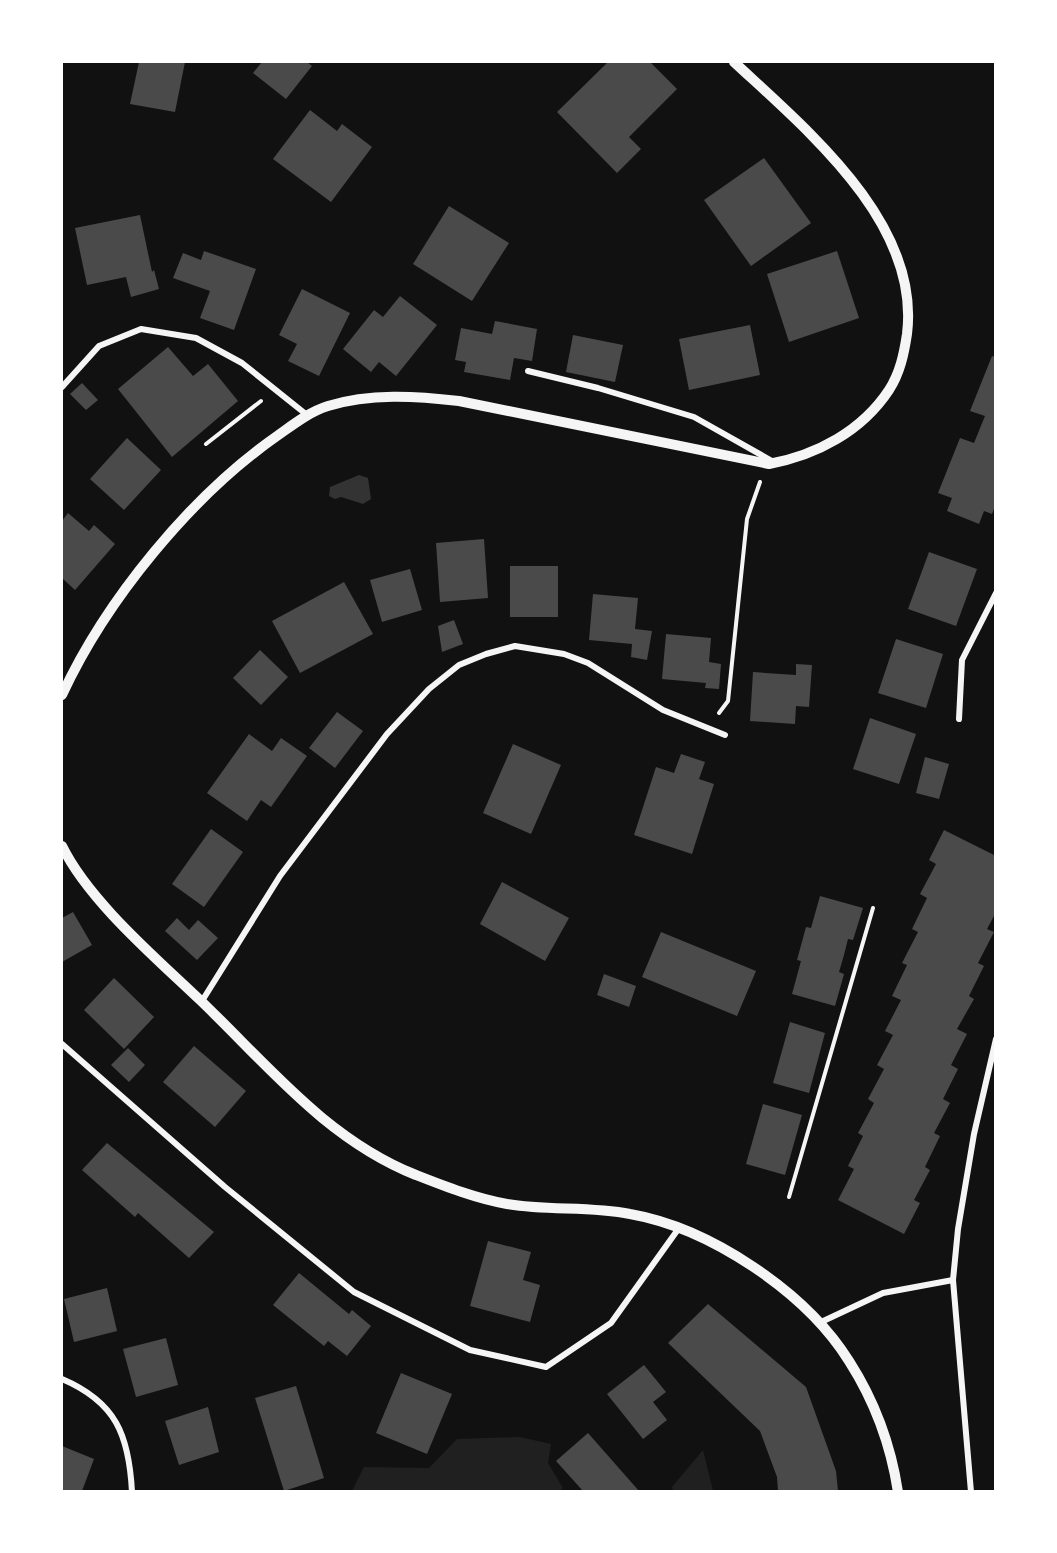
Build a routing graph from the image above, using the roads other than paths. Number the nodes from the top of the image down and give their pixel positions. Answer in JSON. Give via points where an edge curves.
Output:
{"nodes":[{"id":1,"x":734,"y":62,"type":"edge"},
{"id":2,"x":528,"y":371,"type":"dead end"},
{"id":3,"x":62,"y":387,"type":"edge"},
{"id":4,"x":307,"y":415,"type":"junction"},
{"id":5,"x":775,"y":463,"type":"junction"},
{"id":6,"x":996,"y":593,"type":"edge"},
{"id":7,"x":62,"y":696,"type":"edge"},
{"id":8,"x":959,"y":719,"type":"dead end"},
{"id":9,"x":725,"y":735,"type":"dead end"},
{"id":10,"x":62,"y":846,"type":"edge"},
{"id":11,"x":202,"y":1001,"type":"junction"},
{"id":12,"x":996,"y":1039,"type":"edge"},
{"id":13,"x":62,"y":1044,"type":"edge"},
{"id":14,"x":679,"y":1228,"type":"junction"},
{"id":15,"x":953,"y":1280,"type":"junction"},
{"id":16,"x":819,"y":1323,"type":"junction"},
{"id":17,"x":62,"y":1379,"type":"edge"},
{"id":18,"x":132,"y":1491,"type":"edge"},
{"id":19,"x":898,"y":1491,"type":"edge"},
{"id":20,"x":970,"y":1491,"type":"edge"}],
"edges":[{"from":1,"to":5,"type":"street","via":[[819,144],[865,198],[890,238],[907,288],[904,356],[876,411],[808,454]]},
{"from":2,"to":5,"type":"street","via":[[694,417]]},
{"from":3,"to":4,"type":"street","via":[[99,346],[141,329],[196,338],[242,363]]},
{"from":4,"to":5,"type":"street","via":[[343,403],[419,396]]},
{"from":4,"to":7,"type":"street","via":[[237,465],[206,494],[101,625]]},
{"from":6,"to":8,"type":"street","via":[[962,660]]},
{"from":9,"to":11,"type":"street","via":[[663,710],[588,663],[564,654],[515,646],[459,665],[429,688],[387,734],[279,876]]},
{"from":10,"to":11,"type":"street","via":[[72,867],[102,902]]},
{"from":11,"to":14,"type":"street","via":[[309,1109],[366,1152],[442,1185],[506,1204],[630,1214]]},
{"from":12,"to":15,"type":"street","via":[[974,1134]]},
{"from":13,"to":14,"type":"street","via":[[225,1187],[354,1292],[470,1350],[546,1367],[611,1323]]},
{"from":14,"to":16,"type":"street","via":[[726,1250],[765,1276]]},
{"from":15,"to":16,"type":"street","via":[[883,1293]]},
{"from":15,"to":20,"type":"street"},
{"from":16,"to":19,"type":"street","via":[[848,1359],[870,1399],[886,1441]]},
{"from":17,"to":18,"type":"street","via":[[106,1407],[122,1430]]}]}
